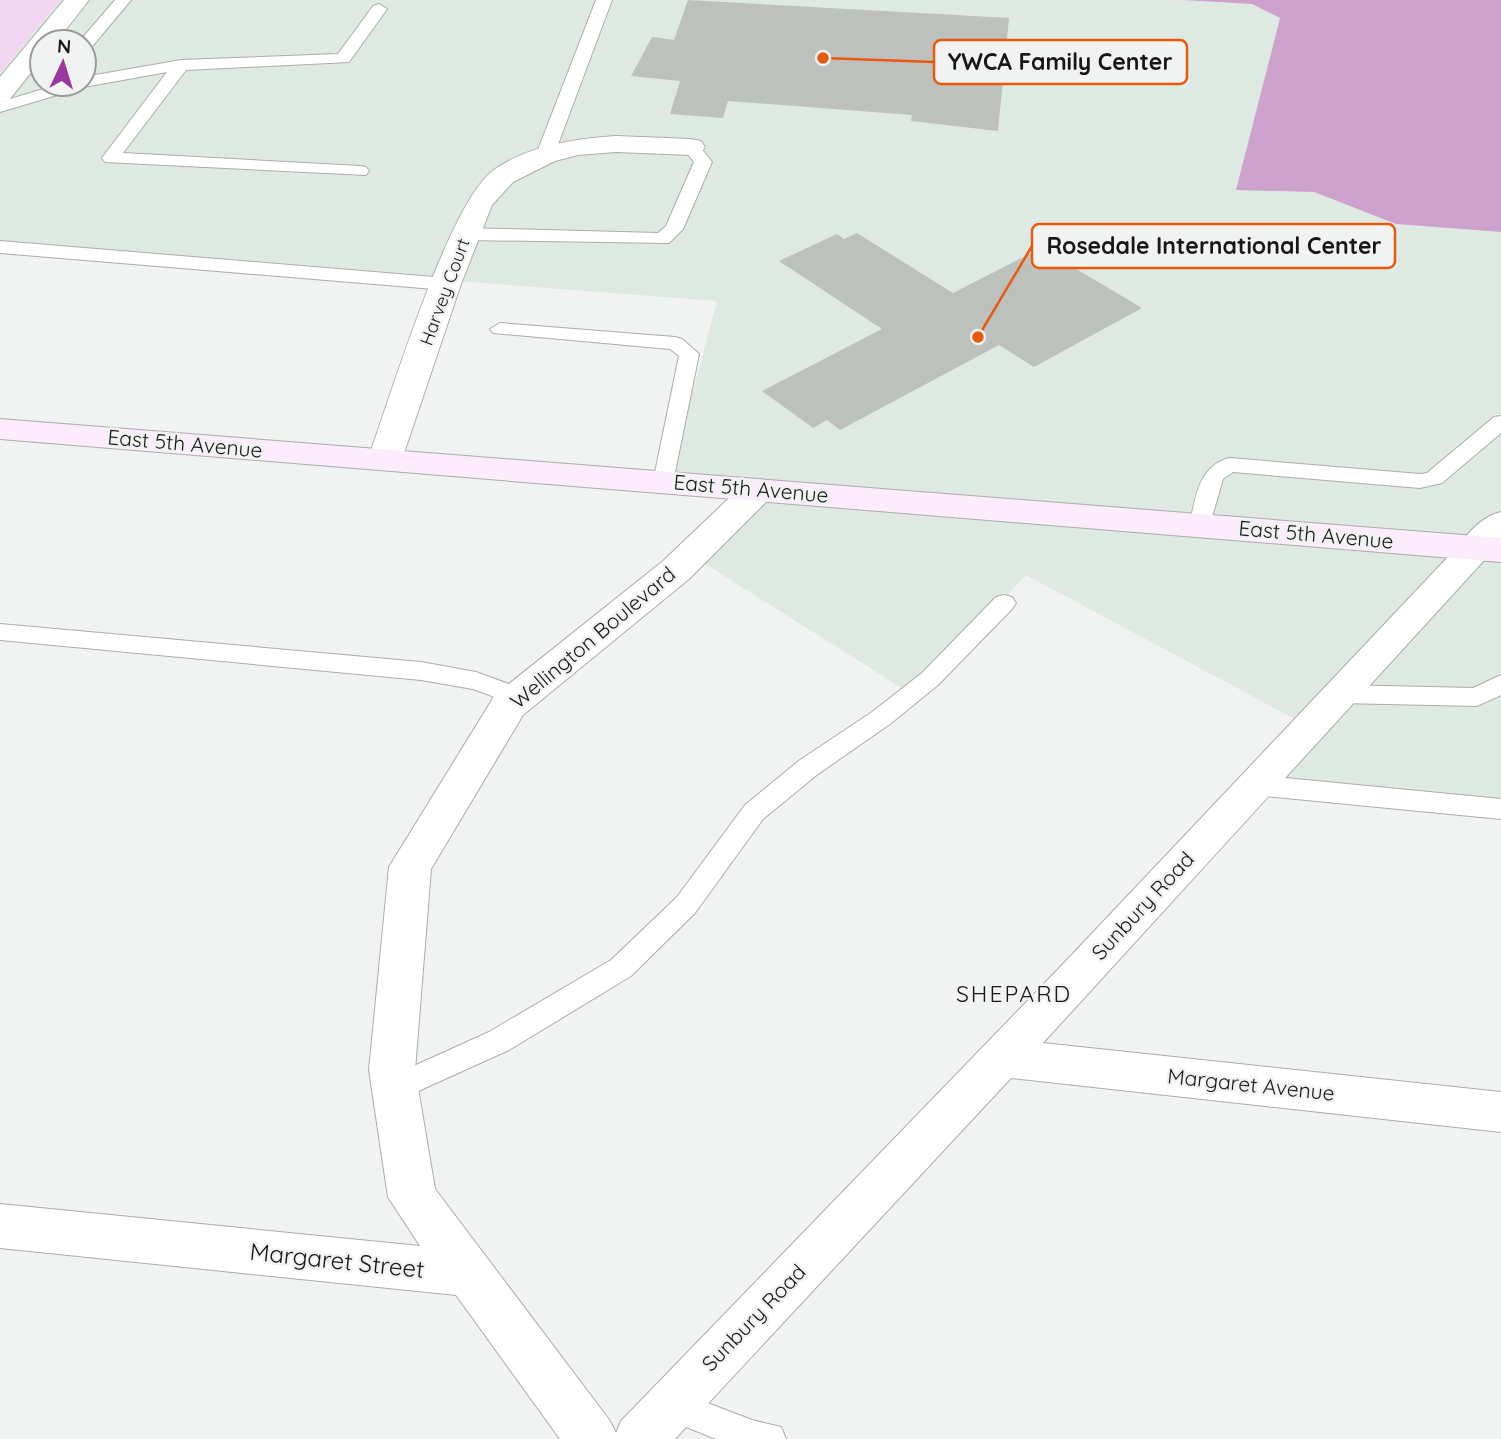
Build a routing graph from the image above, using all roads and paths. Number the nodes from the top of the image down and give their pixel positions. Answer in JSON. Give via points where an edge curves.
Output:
{"nodes":[{"id":1,"x":76,"y":0,"type":"edge"},
{"id":2,"x":124,"y":0,"type":"edge"},
{"id":3,"x":604,"y":0,"type":"edge"},
{"id":4,"x":379,"y":9,"type":"dead end"},
{"id":5,"x":98,"y":30,"type":"edge"},
{"id":6,"x":181,"y":65,"type":"junction"},
{"id":7,"x":98,"y":80,"type":"edge"},
{"id":8,"x":0,"y":94,"type":"edge"},
{"id":9,"x":28,"y":96,"type":"edge"},
{"id":10,"x":0,"y":107,"type":"edge"},
{"id":11,"x":691,"y":147,"type":"joint"},
{"id":12,"x":544,"y":155,"type":"junction"},
{"id":13,"x":360,"y":171,"type":"dead end"},
{"id":14,"x":467,"y":234,"type":"junction"},
{"id":15,"x":0,"y":247,"type":"edge"},
{"id":16,"x":446,"y":284,"type":"junction"},
{"id":17,"x":500,"y":329,"type":"dead end"},
{"id":18,"x":1501,"y":422,"type":"edge"},
{"id":19,"x":0,"y":429,"type":"edge"},
{"id":20,"x":385,"y":460,"type":"junction"},
{"id":21,"x":664,"y":482,"type":"junction"},
{"id":22,"x":758,"y":490,"type":"junction"},
{"id":23,"x":1200,"y":526,"type":"junction"},
{"id":24,"x":1493,"y":540,"type":"edge"},
{"id":25,"x":1004,"y":603,"type":"dead end"},
{"id":26,"x":0,"y":632,"type":"edge"},
{"id":27,"x":1501,"y":684,"type":"edge"},
{"id":28,"x":1340,"y":694,"type":"junction"},
{"id":29,"x":519,"y":697,"type":"junction"},
{"id":30,"x":1255,"y":785,"type":"junction"},
{"id":31,"x":1501,"y":809,"type":"edge"},
{"id":32,"x":1000,"y":1058,"type":"junction"},
{"id":33,"x":395,"y":1088,"type":"junction"},
{"id":34,"x":1501,"y":1112,"type":"edge"},
{"id":35,"x":0,"y":1226,"type":"edge"},
{"id":36,"x":470,"y":1274,"type":"junction"},
{"id":37,"x":671,"y":1405,"type":"junction"},
{"id":38,"x":592,"y":1439,"type":"edge"},
{"id":39,"x":639,"y":1439,"type":"edge"},
{"id":40,"x":769,"y":1439,"type":"edge"}],
"edges":[{"from":1,"to":8,"type":"street"},
{"from":2,"to":5,"type":"lane"},
{"from":3,"to":12,"type":"lane"},
{"from":4,"to":6,"type":"lane","via":[[344,60]]},
{"from":6,"to":7,"type":"lane"},
{"from":6,"to":13,"type":"lane","via":[[111,158]]},
{"from":9,"to":10,"type":"lane"},
{"from":11,"to":12,"type":"street","name":"Harvey Court","via":[[616,144]]},
{"from":11,"to":14,"type":"lane","via":[[704,162],[674,229],[662,239]]},
{"from":12,"to":14,"type":"street","name":"Harvey Court","via":[[503,176],[479,203]]},
{"from":14,"to":16,"type":"street","name":"Harvey Court"},
{"from":15,"to":16,"type":"lane"},
{"from":16,"to":20,"type":"street","name":"Harvey Court"},
{"from":17,"to":21,"type":"lane","via":[[675,343],[689,354]]},
{"from":18,"to":23,"type":"lane","via":[[1434,478],[1420,481],[1229,465],[1220,468],[1213,476]]},
{"from":19,"to":20,"type":"main road","name":"East 5th Avenue"},
{"from":20,"to":21,"type":"main road","name":"East 5th Avenue"},
{"from":21,"to":22,"type":"main road","name":"East 5th Avenue"},
{"from":22,"to":23,"type":"main road","name":"East 5th Avenue"},
{"from":22,"to":29,"type":"street","name":"Wellington Boulevard","via":[[676,570]]},
{"from":23,"to":24,"type":"main road","name":"East 5th Avenue"},
{"from":24,"to":28,"type":"street","name":"Sunbury Road"},
{"from":25,"to":33,"type":"lane","via":[[930,680],[754,812],[686,905],[621,968],[499,1041]]},
{"from":26,"to":29,"type":"lane","via":[[421,671],[476,681]]},
{"from":27,"to":28,"type":"lane","via":[[1478,697]]},
{"from":28,"to":30,"type":"street","name":"Sunbury Road"},
{"from":29,"to":33,"type":"street","name":"Wellington Boulevard","via":[[509,705],[410,867],[392,1070]]},
{"from":30,"to":31,"type":"lane"},
{"from":30,"to":32,"type":"street","name":"Sunbury Road"},
{"from":32,"to":34,"type":"street","name":"Margaret Avenue"},
{"from":32,"to":37,"type":"street","name":"Sunbury Road"},
{"from":33,"to":36,"type":"street","name":"Wellington Boulevard","via":[[412,1197]]},
{"from":35,"to":36,"type":"street","name":"Margaret Street"},
{"from":36,"to":38,"type":"street"},
{"from":37,"to":39,"type":"street","name":"Sunbury Road"},
{"from":37,"to":40,"type":"lane","via":[[752,1437]]}]}
